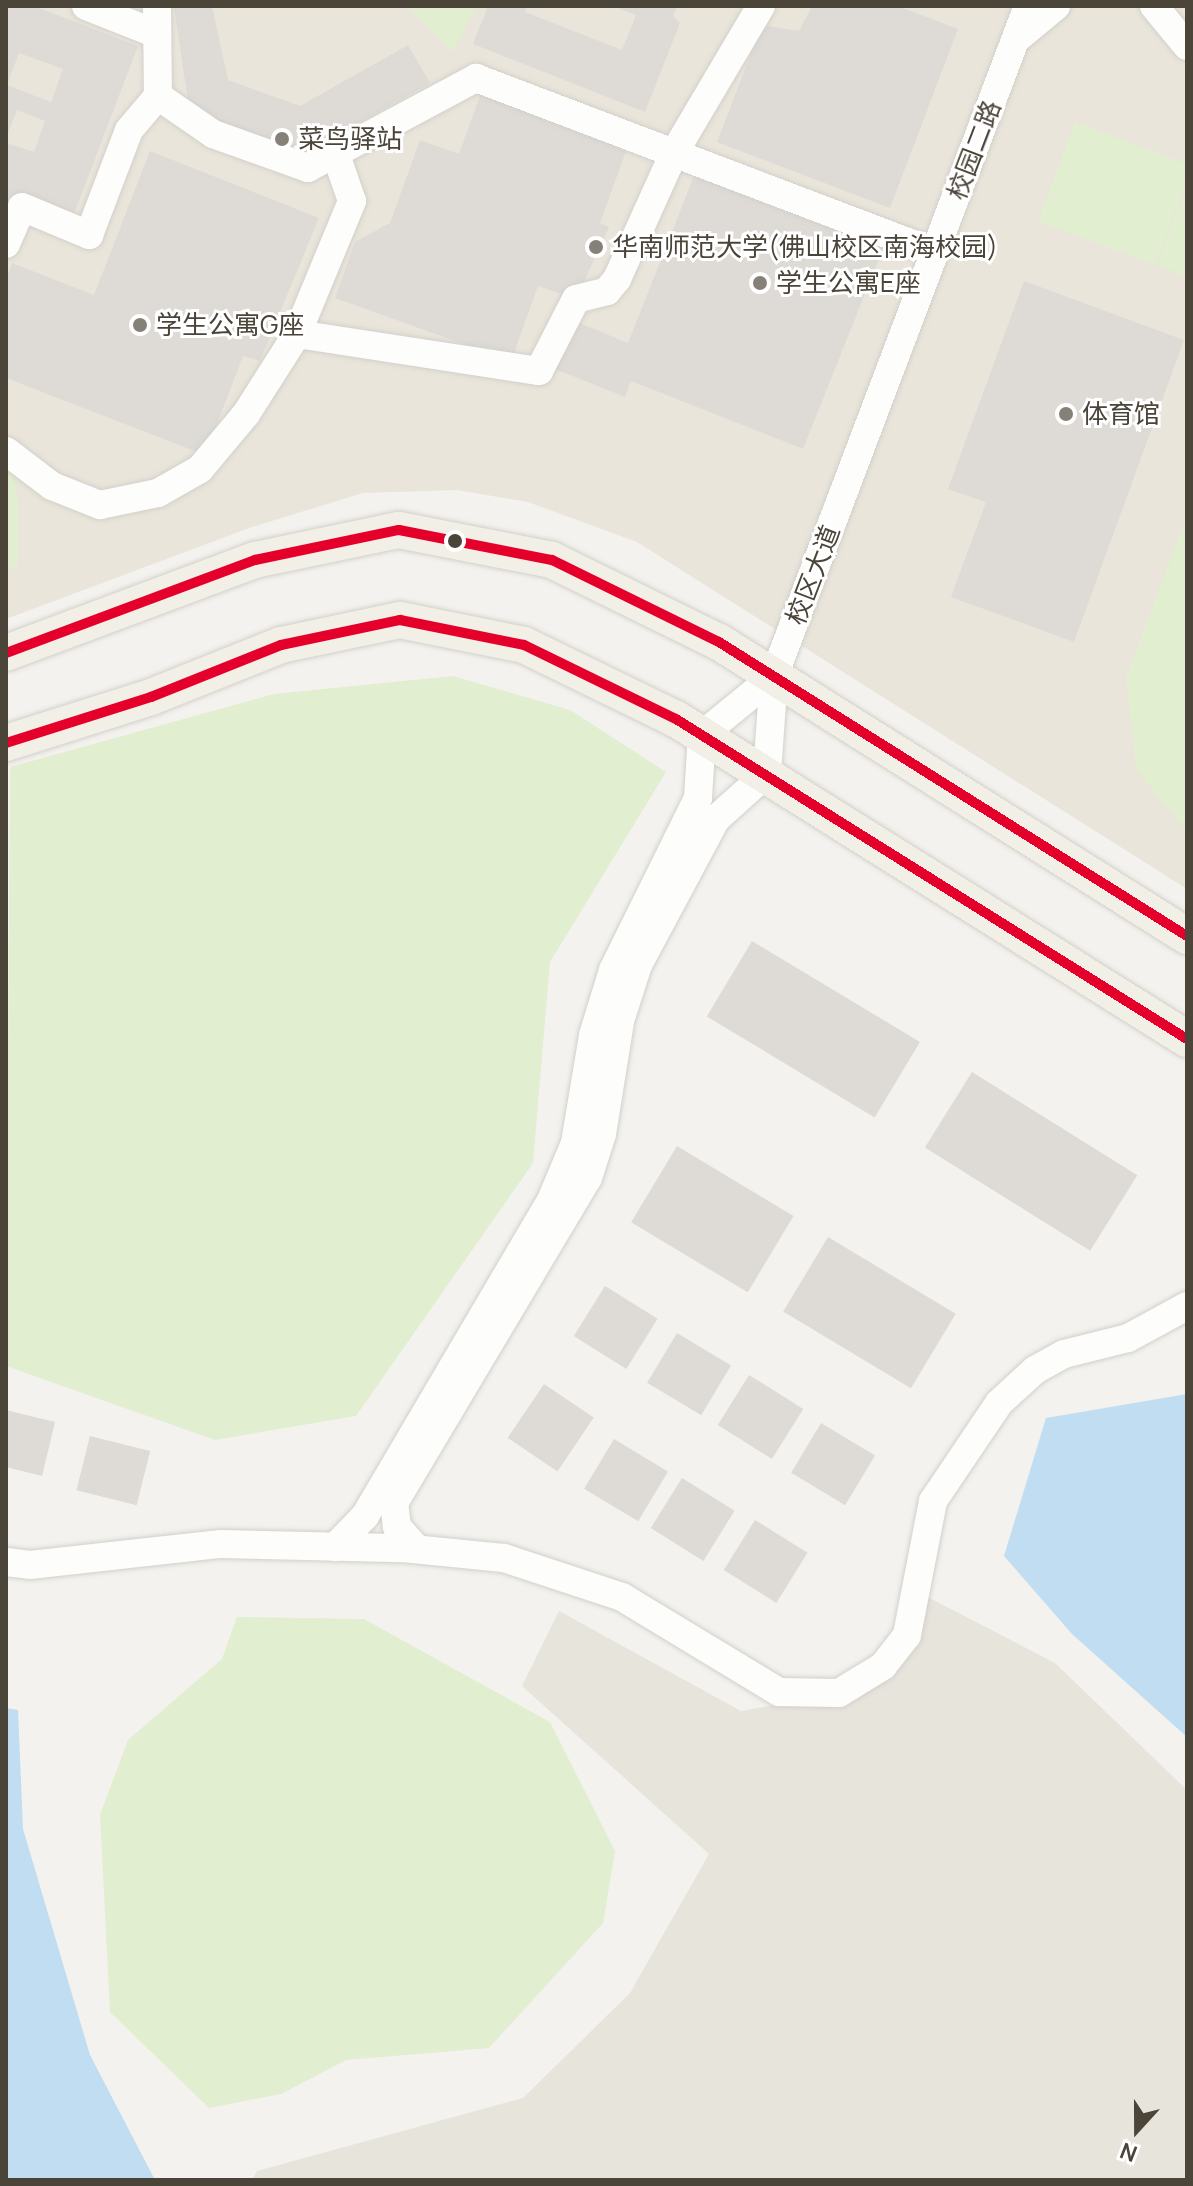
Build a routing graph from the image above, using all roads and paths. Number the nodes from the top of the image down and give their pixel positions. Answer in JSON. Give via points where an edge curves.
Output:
{"nodes":[{"id":1,"x":86,"y":6,"type":"edge"},
{"id":2,"x":761,"y":6,"type":"edge"},
{"id":3,"x":1028,"y":6,"type":"edge"},
{"id":4,"x":1056,"y":6,"type":"edge"},
{"id":5,"x":1154,"y":6,"type":"edge"},
{"id":6,"x":157,"y":20,"type":"edge"},
{"id":7,"x":1014,"y":43,"type":"junction"},
{"id":8,"x":1187,"y":46,"type":"edge"},
{"id":9,"x":158,"y":96,"type":"junction"},
{"id":10,"x":335,"y":152,"type":"junction"},
{"id":11,"x":674,"y":153,"type":"junction"},
{"id":12,"x":6,"y":244,"type":"edge"},
{"id":13,"x":935,"y":252,"type":"junction"},
{"id":14,"x":297,"y":334,"type":"junction"},
{"id":15,"x":6,"y":451,"type":"edge"},
{"id":16,"x":852,"y":473,"type":"joint"},
{"id":17,"x":6,"y":653,"type":"edge"},
{"id":18,"x":774,"y":676,"type":"junction"},
{"id":19,"x":702,"y":735,"type":"junction"},
{"id":20,"x":6,"y":743,"type":"edge"},
{"id":21,"x":767,"y":773,"type":"junction"},
{"id":22,"x":1187,"y":936,"type":"edge"},
{"id":23,"x":1187,"y":1039,"type":"edge"},
{"id":24,"x":1187,"y":1306,"type":"edge"},
{"id":25,"x":335,"y":1547,"type":"junction"},
{"id":26,"x":417,"y":1549,"type":"junction"},
{"id":27,"x":6,"y":1562,"type":"edge"}],
"edges":[{"from":1,"to":6,"type":"street"},
{"from":2,"to":11,"type":"street"},
{"from":3,"to":7,"type":"street","name":"校园二路"},
{"from":4,"to":7,"type":"street"},
{"from":5,"to":8,"type":"street"},
{"from":6,"to":9,"type":"street"},
{"from":7,"to":13,"type":"street","name":"校园二路"},
{"from":9,"to":10,"type":"street","via":[[213,134],[308,168]]},
{"from":9,"to":12,"type":"street","via":[[129,130],[89,235],[22,207]]},
{"from":10,"to":11,"type":"street","via":[[476,78]]},
{"from":10,"to":14,"type":"street","via":[[352,201]]},
{"from":11,"to":13,"type":"street"},
{"from":11,"to":14,"type":"street","via":[[617,279],[607,291],[576,299],[539,371]]},
{"from":13,"to":16,"type":"street","name":"校园二路"},
{"from":14,"to":15,"type":"street","via":[[246,414],[200,469],[158,493],[100,505],[52,486]]},
{"from":16,"to":18,"type":"street","name":"校区大道"},
{"from":17,"to":18,"type":"main road","via":[[255,560],[399,530],[552,560],[719,642]]},
{"from":18,"to":19,"type":"street"},
{"from":18,"to":21,"type":"street"},
{"from":18,"to":22,"type":"main road"},
{"from":19,"to":20,"type":"main road","via":[[524,645],[400,620],[281,645],[151,697]]},
{"from":19,"to":21,"type":"main road"},
{"from":19,"to":25,"type":"street","via":[[698,798],[613,970],[593,1035],[575,1143],[552,1198],[365,1516]]},
{"from":21,"to":23,"type":"main road"},
{"from":21,"to":26,"type":"street","via":[[716,819],[638,965],[620,1021],[602,1134],[588,1178],[394,1503],[397,1527]]},
{"from":24,"to":26,"type":"street","via":[[1128,1338],[1064,1354],[1035,1370],[999,1403],[933,1501],[907,1635],[883,1666],[839,1693],[779,1692],[663,1619],[560,1573],[504,1558]]},
{"from":25,"to":26,"type":"street"},
{"from":25,"to":27,"type":"street","via":[[221,1544],[30,1565]]}]}
